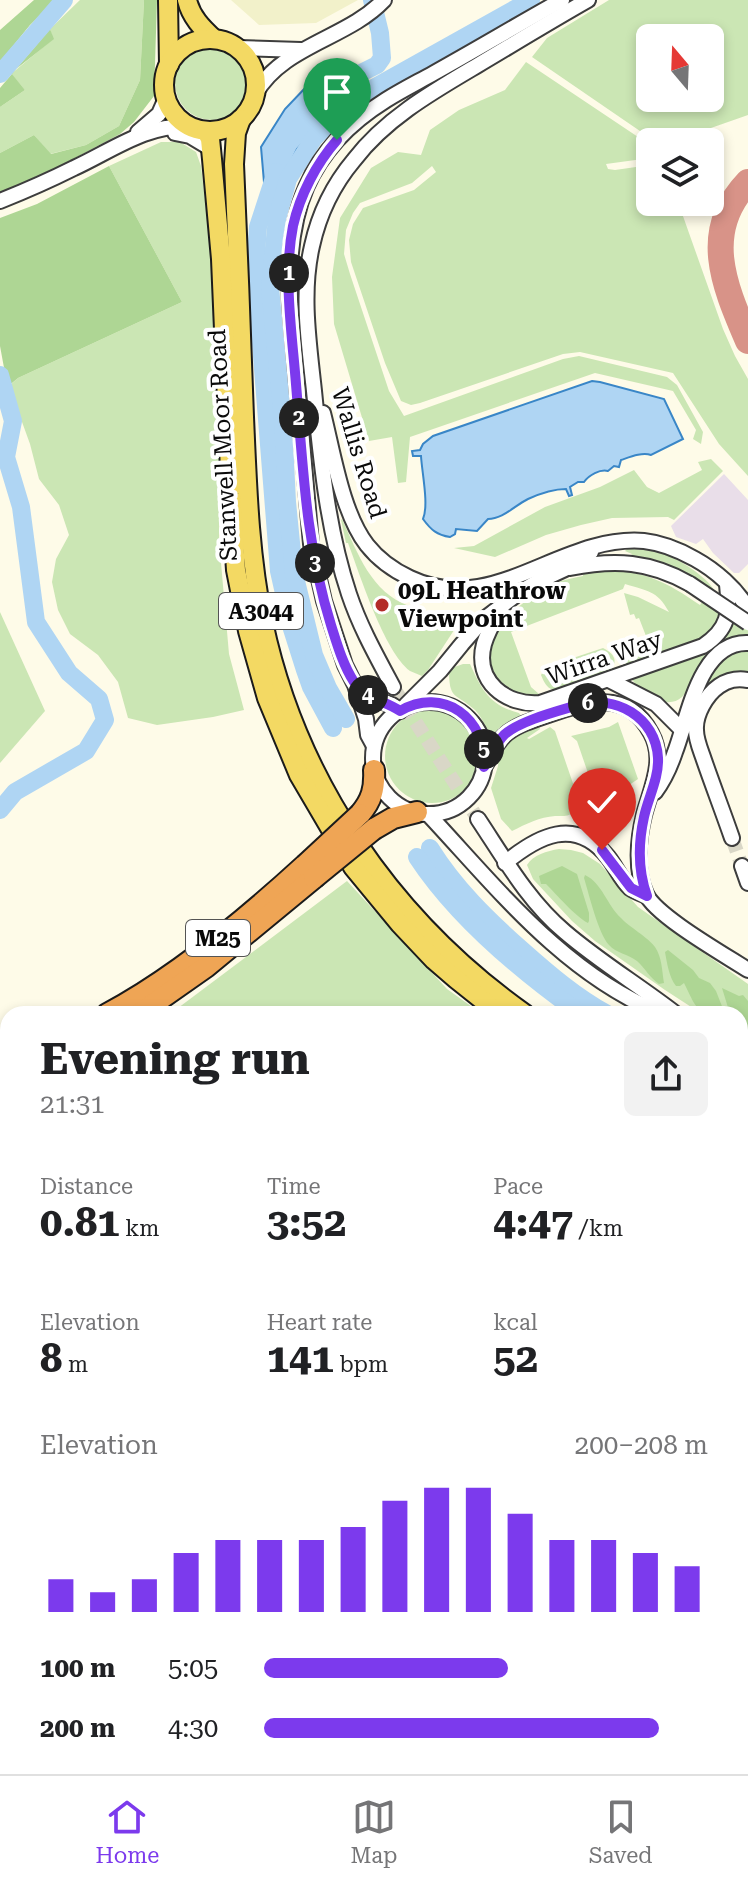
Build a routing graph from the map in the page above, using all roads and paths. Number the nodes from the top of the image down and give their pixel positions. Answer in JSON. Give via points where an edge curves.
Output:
{"nodes":[{"id":1,"x":168,"y":0,"type":"edge"},
{"id":2,"x":187,"y":0,"type":"edge"},
{"id":3,"x":562,"y":0,"type":"edge"},
{"id":4,"x":588,"y":0,"type":"edge"},
{"id":5,"x":376,"y":7,"type":"edge"},
{"id":6,"x":214,"y":39,"type":"junction"},
{"id":7,"x":239,"y":48,"type":"junction"},
{"id":8,"x":301,"y":50,"type":"junction"},
{"id":9,"x":169,"y":65,"type":"junction"},
{"id":10,"x":255,"y":94,"type":"junction"},
{"id":11,"x":166,"y":98,"type":"junction"},
{"id":12,"x":241,"y":119,"type":"junction"},
{"id":13,"x":147,"y":132,"type":"junction"},
{"id":14,"x":202,"y":135,"type":"junction"},
{"id":15,"x":128,"y":140,"type":"junction"},
{"id":16,"x":0,"y":201,"type":"edge"},
{"id":17,"x":312,"y":378,"type":"junction"},
{"id":18,"x":638,"y":541,"type":"junction"},
{"id":19,"x":605,"y":545,"type":"junction"},
{"id":20,"x":565,"y":569,"type":"junction"},
{"id":21,"x":727,"y":584,"type":"junction"},
{"id":22,"x":469,"y":590,"type":"junction"},
{"id":23,"x":748,"y":590,"type":"edge"},
{"id":24,"x":504,"y":603,"type":"junction"},
{"id":25,"x":748,"y":609,"type":"edge"},
{"id":26,"x":748,"y":623,"type":"edge"},
{"id":27,"x":748,"y":643,"type":"edge"},
{"id":28,"x":628,"y":673,"type":"junction"},
{"id":29,"x":609,"y":680,"type":"junction"},
{"id":30,"x":748,"y":680,"type":"edge"},
{"id":31,"x":355,"y":685,"type":"junction"},
{"id":32,"x":393,"y":687,"type":"tunnel mouth"},
{"id":33,"x":638,"y":693,"type":"junction"},
{"id":34,"x":656,"y":704,"type":"junction"},
{"id":35,"x":689,"y":706,"type":"junction"},
{"id":36,"x":401,"y":710,"type":"junction"},
{"id":37,"x":682,"y":730,"type":"junction"},
{"id":38,"x":374,"y":746,"type":"junction"},
{"id":39,"x":484,"y":767,"type":"junction"},
{"id":40,"x":374,"y":770,"type":"junction"},
{"id":41,"x":650,"y":798,"type":"junction"},
{"id":42,"x":423,"y":813,"type":"junction"},
{"id":43,"x":478,"y":819,"type":"tunnel mouth"},
{"id":44,"x":367,"y":821,"type":"junction"},
{"id":45,"x":732,"y":838,"type":"tunnel mouth"},
{"id":46,"x":505,"y":863,"type":"junction"},
{"id":47,"x":742,"y":866,"type":"dead end"},
{"id":48,"x":309,"y":872,"type":"junction"},
{"id":49,"x":748,"y":883,"type":"edge"},
{"id":50,"x":647,"y":896,"type":"junction"},
{"id":51,"x":748,"y":970,"type":"edge"},
{"id":52,"x":121,"y":1006,"type":"edge"},
{"id":53,"x":150,"y":1006,"type":"edge"},
{"id":54,"x":490,"y":1006,"type":"edge"},
{"id":55,"x":514,"y":1006,"type":"edge"},
{"id":56,"x":642,"y":1006,"type":"edge"},
{"id":57,"x":665,"y":1006,"type":"edge"}],
"edges":[{"from":1,"to":9,"type":"main road"},
{"from":2,"to":6,"type":"main road","via":[[189,11]]},
{"from":3,"to":31,"type":"street","via":[[386,100],[351,126],[315,170],[299,205],[289,269],[290,304],[311,544],[331,625]]},
{"from":4,"to":17,"type":"street","via":[[430,94],[388,124],[343,174],[325,206],[309,261]]},
{"from":5,"to":8,"type":"street"},
{"from":6,"to":7,"type":"main road"},
{"from":6,"to":9,"type":"main road","via":[[184,46]]},
{"from":7,"to":8,"type":"street"},
{"from":7,"to":10,"type":"main road","via":[[254,70]]},
{"from":8,"to":10,"type":"street"},
{"from":9,"to":11,"type":"main road"},
{"from":10,"to":12,"type":"main road"},
{"from":11,"to":14,"type":"main road","via":[[178,117]]},
{"from":11,"to":15,"type":"street","via":[[159,114]]},
{"from":12,"to":14,"type":"main road"},
{"from":12,"to":55,"type":"main road","name":"Stanwell Moor Road","number":"A3044","via":[[234,164],[250,519],[260,605],[281,690],[318,780],[375,870],[443,948]]},
{"from":13,"to":14,"type":"street"},
{"from":13,"to":14,"type":"street","via":[[173,125]]},
{"from":13,"to":15,"type":"street"},
{"from":14,"to":54,"type":"main road","name":"Stanwell Moor Road","number":"A3044","via":[[221,259],[236,570],[267,698],[299,775],[353,867],[434,960]]},
{"from":15,"to":16,"type":"street"},
{"from":17,"to":22,"type":"street","name":"Wallis Road","via":[[340,484],[366,544],[419,582]]},
{"from":17,"to":32,"type":"street","via":[[337,556],[366,637]]},
{"from":18,"to":19,"type":"street","name":"Wallis Road"},
{"from":18,"to":21,"type":"street","name":"Wallis Road","via":[[676,548]]},
{"from":18,"to":22,"type":"street","via":[[617,536],[572,544]]},
{"from":19,"to":20,"type":"street"},
{"from":19,"to":22,"type":"street","name":"Wallis Road"},
{"from":20,"to":24,"type":"street"},
{"from":20,"to":26,"type":"street","bridge":true,"via":[[605,563],[657,568]]},
{"from":21,"to":23,"type":"street"},
{"from":21,"to":25,"type":"street","name":"Wallis Road"},
{"from":21,"to":28,"type":"street","name":"Wirra Way","via":[[725,624],[713,639]]},
{"from":24,"to":29,"type":"street","name":"Wirra Way","via":[[484,641],[483,655],[486,673],[501,694],[519,703],[540,703]]},
{"from":24,"to":36,"type":"street"},
{"from":27,"to":35,"type":"street","via":[[729,647],[713,660]]},
{"from":28,"to":29,"type":"street","name":"Wirra Way"},
{"from":28,"to":33,"type":"street"},
{"from":29,"to":33,"type":"street"},
{"from":30,"to":45,"type":"street","via":[[739,678],[713,690],[696,725]]},
{"from":31,"to":36,"type":"street"},
{"from":31,"to":38,"type":"street"},
{"from":33,"to":34,"type":"street"},
{"from":34,"to":35,"type":"street"},
{"from":34,"to":37,"type":"street"},
{"from":35,"to":37,"type":"street"},
{"from":36,"to":38,"type":"street","via":[[379,732]]},
{"from":36,"to":39,"type":"street","via":[[435,702],[464,714],[481,738]]},
{"from":37,"to":41,"type":"street","via":[[664,779]]},
{"from":38,"to":40,"type":"street"},
{"from":39,"to":41,"type":"street","via":[[512,730],[582,704],[604,702],[629,709],[653,737],[658,767]]},
{"from":39,"to":42,"type":"street","via":[[465,801],[448,811]]},
{"from":40,"to":42,"type":"street","via":[[385,793]]},
{"from":40,"to":44,"type":"highway","number":"M25"},
{"from":41,"to":50,"type":"street","via":[[639,856]]},
{"from":42,"to":44,"type":"highway","number":"M25"},
{"from":42,"to":56,"type":"street","via":[[543,936]]},
{"from":43,"to":46,"type":"street"},
{"from":44,"to":48,"type":"highway","number":"M25","bridge":true},
{"from":46,"to":50,"type":"street","via":[[547,836],[576,836],[595,844],[631,888]]},
{"from":46,"to":57,"type":"street","via":[[565,932]]},
{"from":47,"to":49,"type":"street"},
{"from":48,"to":52,"type":"highway","number":"M25"},
{"from":48,"to":53,"type":"highway","number":"M25","via":[[206,967]]},
{"from":50,"to":51,"type":"street","via":[[668,917]]}]}
